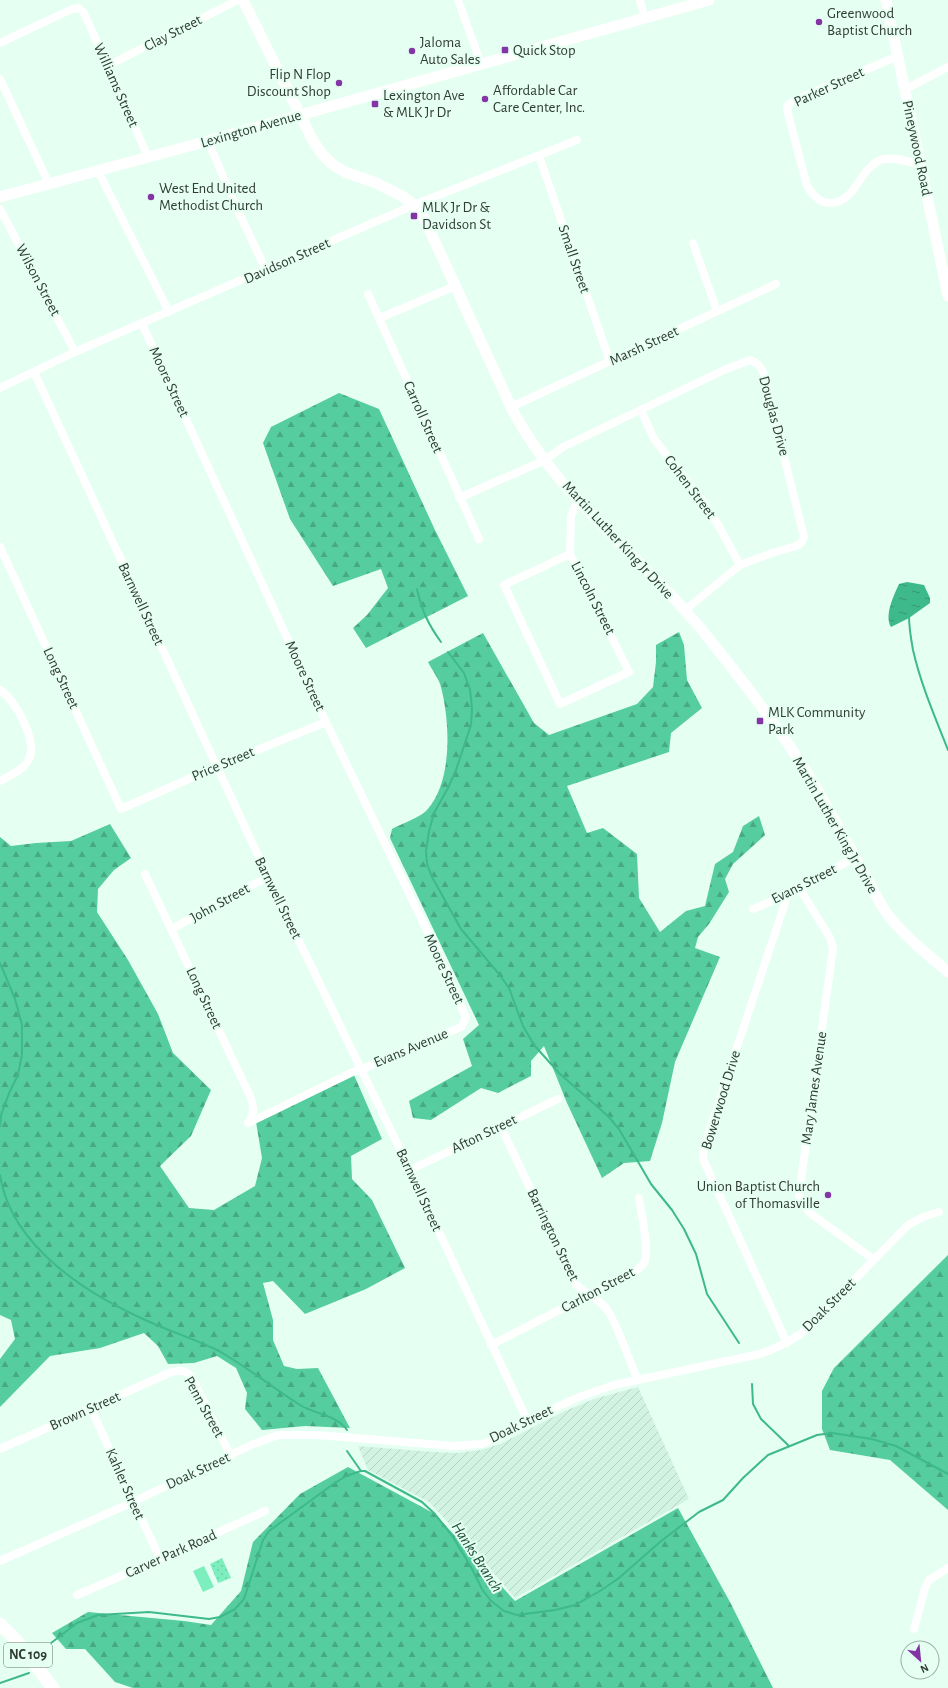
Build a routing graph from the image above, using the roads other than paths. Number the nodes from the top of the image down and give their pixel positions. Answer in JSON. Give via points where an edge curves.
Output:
{"nodes":[{"id":1,"x":238,"y":0,"type":"edge"},
{"id":2,"x":243,"y":0,"type":"edge"},
{"id":3,"x":458,"y":0,"type":"edge"},
{"id":4,"x":640,"y":0,"type":"edge"},
{"id":5,"x":886,"y":0,"type":"edge"},
{"id":6,"x":704,"y":1,"type":"edge"},
{"id":7,"x":645,"y":19,"type":"junction"},
{"id":8,"x":0,"y":43,"type":"edge"},
{"id":9,"x":898,"y":56,"type":"junction"},
{"id":10,"x":481,"y":64,"type":"junction"},
{"id":11,"x":107,"y":66,"type":"junction"},
{"id":12,"x":948,"y":67,"type":"edge"},
{"id":13,"x":0,"y":79,"type":"edge"},
{"id":14,"x":904,"y":90,"type":"junction"},
{"id":15,"x":300,"y":114,"type":"junction"},
{"id":16,"x":577,"y":140,"type":"dead end"},
{"id":17,"x":208,"y":141,"type":"junction"},
{"id":18,"x":539,"y":156,"type":"junction"},
{"id":19,"x":148,"y":157,"type":"junction"},
{"id":20,"x":921,"y":164,"type":"junction"},
{"id":21,"x":98,"y":171,"type":"junction"},
{"id":22,"x":49,"y":184,"type":"junction"},
{"id":23,"x":0,"y":196,"type":"edge"},
{"id":24,"x":414,"y":205,"type":"junction"},
{"id":25,"x":0,"y":208,"type":"edge"},
{"id":26,"x":693,"y":243,"type":"dead end"},
{"id":27,"x":266,"y":270,"type":"junction"},
{"id":28,"x":776,"y":284,"type":"dead end"},
{"id":29,"x":455,"y":286,"type":"junction"},
{"id":30,"x":368,"y":294,"type":"dead end"},
{"id":31,"x":948,"y":296,"type":"edge"},
{"id":32,"x":717,"y":311,"type":"junction"},
{"id":33,"x":169,"y":312,"type":"junction"},
{"id":34,"x":380,"y":318,"type":"junction"},
{"id":35,"x":142,"y":324,"type":"junction"},
{"id":36,"x":75,"y":352,"type":"junction"},
{"id":37,"x":610,"y":362,"type":"junction"},
{"id":38,"x":34,"y":372,"type":"junction"},
{"id":39,"x":0,"y":388,"type":"edge"},
{"id":40,"x":511,"y":407,"type":"junction"},
{"id":41,"x":640,"y":410,"type":"junction"},
{"id":42,"x":544,"y":460,"type":"junction"},
{"id":43,"x":459,"y":498,"type":"junction"},
{"id":44,"x":578,"y":499,"type":"junction"},
{"id":45,"x":479,"y":539,"type":"dead end"},
{"id":46,"x":0,"y":547,"type":"edge"},
{"id":47,"x":570,"y":554,"type":"junction"},
{"id":48,"x":740,"y":565,"type":"junction"},
{"id":49,"x":684,"y":611,"type":"junction"},
{"id":50,"x":0,"y":690,"type":"edge"},
{"id":51,"x":326,"y":722,"type":"junction"},
{"id":52,"x":218,"y":766,"type":"junction"},
{"id":53,"x":0,"y":781,"type":"edge"},
{"id":54,"x":121,"y":809,"type":"joint"},
{"id":55,"x":855,"y":857,"type":"junction"},
{"id":56,"x":145,"y":874,"type":"dead end"},
{"id":57,"x":268,"y":877,"type":"junction"},
{"id":58,"x":800,"y":889,"type":"junction"},
{"id":59,"x":788,"y":894,"type":"junction"},
{"id":60,"x":753,"y":909,"type":"dead end"},
{"id":61,"x":172,"y":929,"type":"junction"},
{"id":62,"x":948,"y":972,"type":"edge"},
{"id":63,"x":460,"y":1027,"type":"joint"},
{"id":64,"x":362,"y":1070,"type":"junction"},
{"id":65,"x":558,"y":1099,"type":"dead end"},
{"id":66,"x":248,"y":1123,"type":"joint"},
{"id":67,"x":500,"y":1125,"type":"junction"},
{"id":68,"x":410,"y":1170,"type":"junction"},
{"id":69,"x":639,"y":1198,"type":"dead end"},
{"id":70,"x":939,"y":1212,"type":"dead end"},
{"id":71,"x":874,"y":1259,"type":"junction"},
{"id":72,"x":589,"y":1295,"type":"junction"},
{"id":73,"x":787,"y":1343,"type":"junction"},
{"id":74,"x":491,"y":1345,"type":"junction"},
{"id":75,"x":169,"y":1373,"type":"joint"},
{"id":76,"x":637,"y":1378,"type":"junction"},
{"id":77,"x":91,"y":1409,"type":"junction"},
{"id":78,"x":528,"y":1422,"type":"junction"},
{"id":79,"x":0,"y":1449,"type":"edge"},
{"id":80,"x":230,"y":1456,"type":"junction"},
{"id":81,"x":133,"y":1502,"type":"junction"},
{"id":82,"x":265,"y":1511,"type":"dead end"},
{"id":83,"x":160,"y":1559,"type":"junction"},
{"id":84,"x":0,"y":1561,"type":"edge"},
{"id":85,"x":948,"y":1568,"type":"edge"},
{"id":86,"x":77,"y":1595,"type":"dead end"},
{"id":87,"x":0,"y":1624,"type":"edge"},
{"id":88,"x":914,"y":1629,"type":"dead end"},
{"id":89,"x":50,"y":1687,"type":"edge"}],
"edges":[{"from":1,"to":11,"type":"street","name":"Clay Street"},
{"from":2,"to":15,"type":"street","name":"Martin Luther King Jr Drive"},
{"from":3,"to":10,"type":"street"},
{"from":4,"to":7,"type":"street"},
{"from":5,"to":9,"type":"street","name":"Pineywood Road"},
{"from":6,"to":7,"type":"street","name":"Lexington Avenue"},
{"from":7,"to":10,"type":"street","name":"Lexington Avenue"},
{"from":8,"to":11,"type":"street","name":"Williams Street","via":[[79,8],[84,13]]},
{"from":9,"to":14,"type":"street","name":"Pineywood Road"},
{"from":9,"to":20,"type":"street","name":"Parker Street","via":[[793,101],[787,106],[788,114],[807,186],[823,203],[845,198],[872,166],[884,159]]},
{"from":10,"to":15,"type":"street","name":"Lexington Avenue"},
{"from":11,"to":19,"type":"street","name":"Williams Street"},
{"from":12,"to":14,"type":"street"},
{"from":13,"to":22,"type":"street"},
{"from":14,"to":20,"type":"street","name":"Pineywood Road"},
{"from":15,"to":17,"type":"street","name":"Lexington Avenue"},
{"from":15,"to":24,"type":"street","name":"Martin Luther King Jr Drive","via":[[312,142],[333,165],[387,188]]},
{"from":16,"to":18,"type":"street","name":"Davidson Street"},
{"from":17,"to":19,"type":"street","name":"Lexington Avenue"},
{"from":17,"to":27,"type":"street","via":[[236,209]]},
{"from":18,"to":24,"type":"street","name":"Davidson Street"},
{"from":18,"to":37,"type":"street","name":"Small Street"},
{"from":19,"to":21,"type":"street","name":"Lexington Avenue"},
{"from":20,"to":31,"type":"street","name":"Pineywood Road"},
{"from":21,"to":22,"type":"street","name":"Lexington Avenue"},
{"from":21,"to":33,"type":"street"},
{"from":22,"to":23,"type":"street","name":"Lexington Avenue"},
{"from":24,"to":27,"type":"street","name":"Davidson Street"},
{"from":24,"to":29,"type":"street","name":"Martin Luther King Jr Drive","via":[[424,218]]},
{"from":25,"to":36,"type":"street","name":"Wilson Street"},
{"from":26,"to":32,"type":"street"},
{"from":27,"to":33,"type":"street","name":"Davidson Street"},
{"from":28,"to":32,"type":"street","name":"Marsh Street"},
{"from":29,"to":34,"type":"street"},
{"from":29,"to":40,"type":"street","name":"Martin Luther King Jr Drive"},
{"from":30,"to":34,"type":"street","name":"Carroll Street"},
{"from":32,"to":37,"type":"street","name":"Marsh Street"},
{"from":33,"to":35,"type":"street","name":"Davidson Street"},
{"from":34,"to":43,"type":"street","name":"Carroll Street"},
{"from":35,"to":36,"type":"street","name":"Davidson Street"},
{"from":35,"to":51,"type":"street","name":"Moore Street"},
{"from":36,"to":38,"type":"street","name":"Davidson Street"},
{"from":37,"to":40,"type":"street","name":"Marsh Street"},
{"from":38,"to":39,"type":"street","name":"Davidson Street"},
{"from":38,"to":52,"type":"street","name":"Barnwell Street"},
{"from":40,"to":42,"type":"street","name":"Martin Luther King Jr Drive"},
{"from":41,"to":42,"type":"street","name":"Douglas Drive","via":[[563,447]]},
{"from":41,"to":48,"type":"street","name":"Cohen Street","via":[[654,439],[702,500]]},
{"from":41,"to":48,"type":"street","name":"Douglas Drive","via":[[744,362],[750,360],[760,366],[804,538],[796,546]]},
{"from":42,"to":43,"type":"street","name":"Douglas Drive"},
{"from":42,"to":44,"type":"street","name":"Martin Luther King Jr Drive"},
{"from":43,"to":45,"type":"street","name":"Carroll Street"},
{"from":44,"to":47,"type":"street","name":"Lincoln Street","via":[[571,516]]},
{"from":44,"to":49,"type":"street","name":"Martin Luther King Jr Drive"},
{"from":46,"to":54,"type":"street","name":"Long Street"},
{"from":47,"to":47,"type":"street","name":"Lincoln Street","via":[[504,585],[560,704],[629,672]]},
{"from":48,"to":49,"type":"street","name":"Douglas Drive"},
{"from":49,"to":55,"type":"street","name":"Martin Luther King Jr Drive","via":[[709,638],[802,764]]},
{"from":50,"to":53,"type":"street","via":[[13,702],[26,727],[31,745],[30,756],[23,767]]},
{"from":51,"to":52,"type":"street","name":"Price Street"},
{"from":51,"to":63,"type":"street","name":"Moore Street","via":[[464,1011],[466,1018]]},
{"from":52,"to":54,"type":"street","name":"Price Street"},
{"from":52,"to":57,"type":"street","name":"Barnwell Street"},
{"from":55,"to":58,"type":"street","name":"Evans Street"},
{"from":55,"to":62,"type":"street","name":"Martin Luther King Jr Drive","via":[[887,914],[913,943]]},
{"from":56,"to":61,"type":"street","name":"Long Street"},
{"from":57,"to":61,"type":"street","name":"John Street"},
{"from":57,"to":64,"type":"street","name":"Barnwell Street"},
{"from":58,"to":59,"type":"street","name":"Evans Street"},
{"from":58,"to":71,"type":"street","name":"Mary James Avenue","via":[[830,938],[833,948],[799,1195],[810,1214]]},
{"from":59,"to":60,"type":"street","name":"Evans Street"},
{"from":59,"to":73,"type":"street","name":"Bowerwood Drive","via":[[704,1146],[704,1158],[708,1169]]},
{"from":61,"to":66,"type":"street","name":"Long Street","via":[[253,1104]]},
{"from":63,"to":64,"type":"street","name":"Evans Avenue"},
{"from":64,"to":66,"type":"street","name":"Evans Avenue","via":[[357,1070]]},
{"from":64,"to":68,"type":"street","name":"Barnwell Street"},
{"from":65,"to":67,"type":"street","name":"Afton Street"},
{"from":67,"to":68,"type":"street","name":"Afton Street"},
{"from":67,"to":72,"type":"street","name":"Barrington Street","via":[[575,1283]]},
{"from":68,"to":74,"type":"street","name":"Barnwell Street"},
{"from":69,"to":72,"type":"street","name":"Carlton Street","via":[[646,1246],[645,1260],[634,1272]]},
{"from":70,"to":71,"type":"street","name":"Doak Street","via":[[908,1225]]},
{"from":71,"to":73,"type":"street","name":"Doak Street","via":[[814,1322]]},
{"from":72,"to":74,"type":"street","name":"Carlton Street"},
{"from":72,"to":76,"type":"street","name":"Barrington Street","via":[[602,1304],[611,1315]]},
{"from":73,"to":76,"type":"street","name":"Doak Street","via":[[760,1354]]},
{"from":74,"to":78,"type":"street","name":"Barnwell Street"},
{"from":75,"to":77,"type":"street","name":"Brown Street"},
{"from":75,"to":80,"type":"street","name":"Penn Street","via":[[179,1370],[191,1376]]},
{"from":76,"to":78,"type":"street","name":"Doak Street","via":[[579,1397]]},
{"from":77,"to":79,"type":"street","name":"Brown Street"},
{"from":77,"to":81,"type":"street","name":"Kahler Street"},
{"from":78,"to":80,"type":"street","name":"Doak Street","via":[[494,1440],[465,1446],[318,1434],[288,1434],[269,1438]]},
{"from":80,"to":81,"type":"street","name":"Doak Street"},
{"from":81,"to":83,"type":"street","name":"Kahler Street"},
{"from":81,"to":84,"type":"street","name":"Doak Street"},
{"from":82,"to":83,"type":"street","name":"Carver Park Road"},
{"from":83,"to":86,"type":"street","name":"Carver Park Road"},
{"from":85,"to":88,"type":"street","via":[[929,1580]]},
{"from":87,"to":89,"type":"main road","number":"NC 109","via":[[15,1639]]}]}
